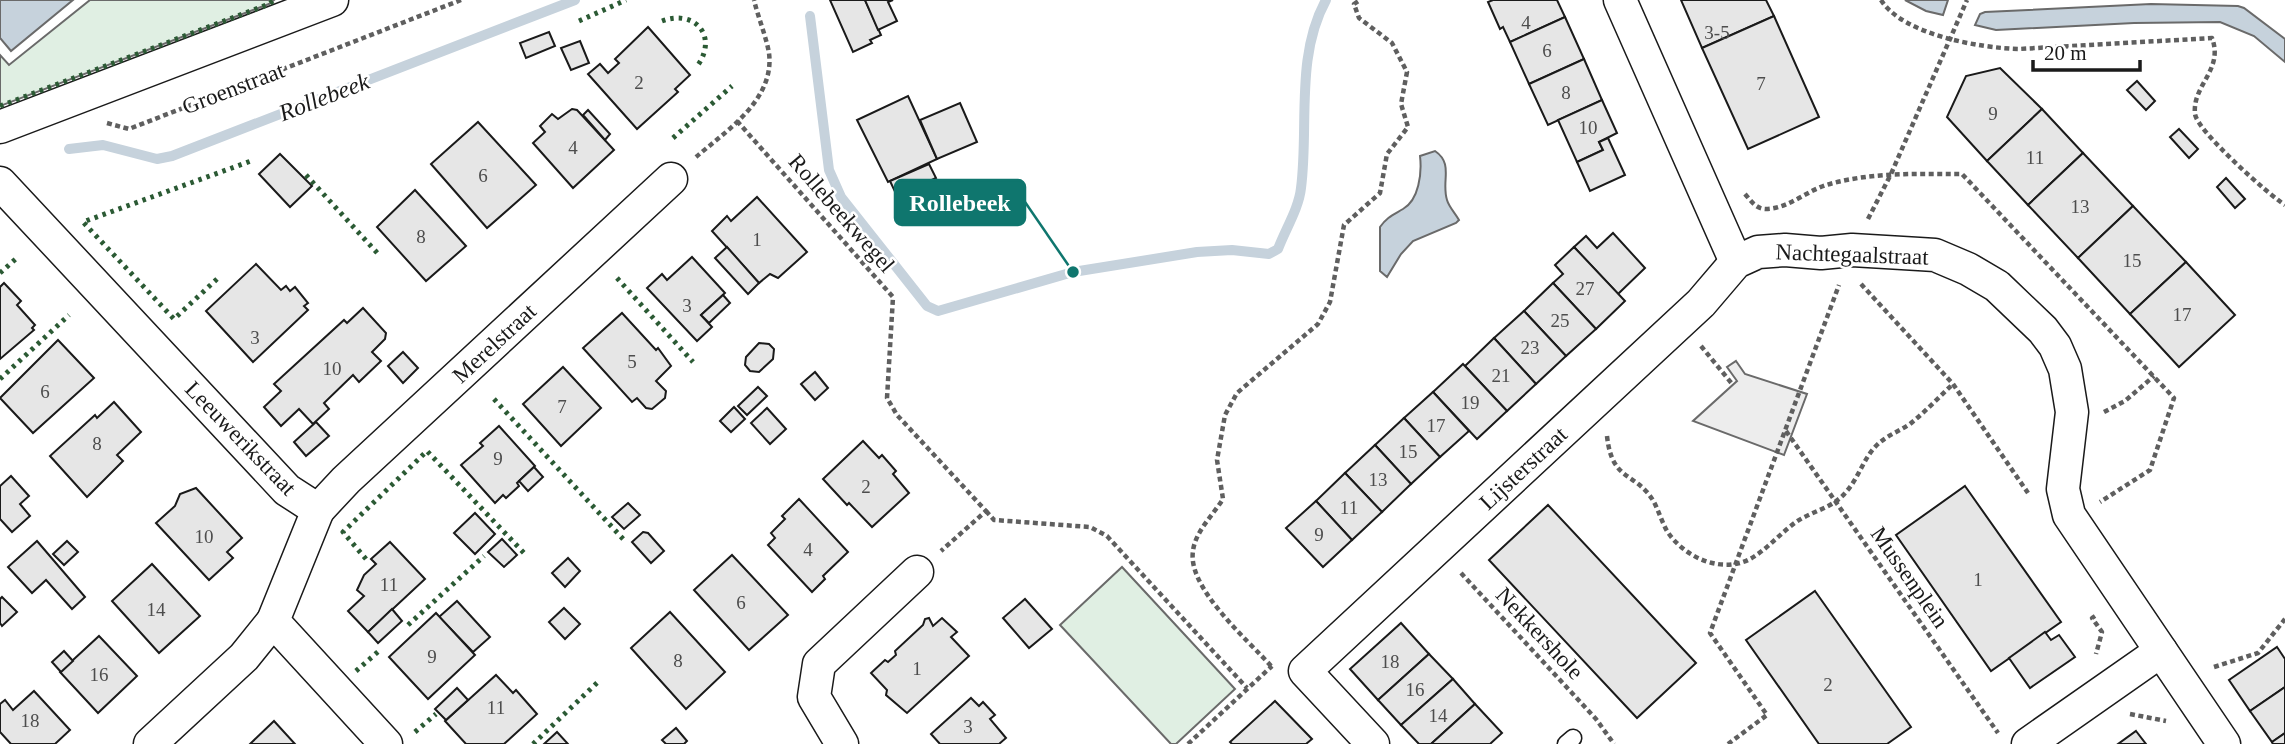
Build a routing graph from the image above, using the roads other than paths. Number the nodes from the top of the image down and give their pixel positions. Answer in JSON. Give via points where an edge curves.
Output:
{"nodes":[{"id":1,"x":332,"y":0,"type":"edge"},
{"id":2,"x":1620,"y":0,"type":"edge"},
{"id":3,"x":0,"y":127,"type":"edge"},
{"id":4,"x":671,"y":179,"type":"road end"},
{"id":5,"x":0,"y":183,"type":"edge"},
{"id":6,"x":1736,"y":262,"type":"junction"},
{"id":7,"x":318,"y":510,"type":"junction"},
{"id":8,"x":917,"y":572,"type":"road end"},
{"id":9,"x":273,"y":621,"type":"junction"},
{"id":10,"x":2161,"y":651,"type":"junction"},
{"id":11,"x":839,"y":743,"type":"edge"},
{"id":12,"x":150,"y":744,"type":"edge"},
{"id":13,"x":386,"y":744,"type":"edge"},
{"id":14,"x":1373,"y":744,"type":"edge"},
{"id":15,"x":2028,"y":744,"type":"edge"},
{"id":16,"x":2224,"y":744,"type":"edge"}],
"edges":[{"from":1,"to":3,"type":"street","name":"Groenstraat"},
{"from":2,"to":6,"type":"street"},
{"from":4,"to":7,"type":"street","name":"Merelstraat"},
{"from":5,"to":7,"type":"street","name":"Leeuwerikstraat","via":[[287,490]]},
{"from":6,"to":10,"type":"street","name":"Nachtegaalstraat","via":[[1758,252],[1785,250],[1849,258],[1935,255],[1997,286],[2055,346],[2065,369],[2072,412],[2063,489],[2069,515]]},
{"from":6,"to":14,"type":"street","name":"Lijsterstraat","via":[[1700,303],[1305,671]]},
{"from":7,"to":9,"type":"street","name":"Leeuwerikstraat"},
{"from":8,"to":11,"type":"street","via":[[819,664],[814,697]]},
{"from":9,"to":12,"type":"street","via":[[244,657]]},
{"from":9,"to":13,"type":"street"},
{"from":10,"to":15,"type":"street"},
{"from":10,"to":16,"type":"street","name":"Nachtegaalstraat"}]}
